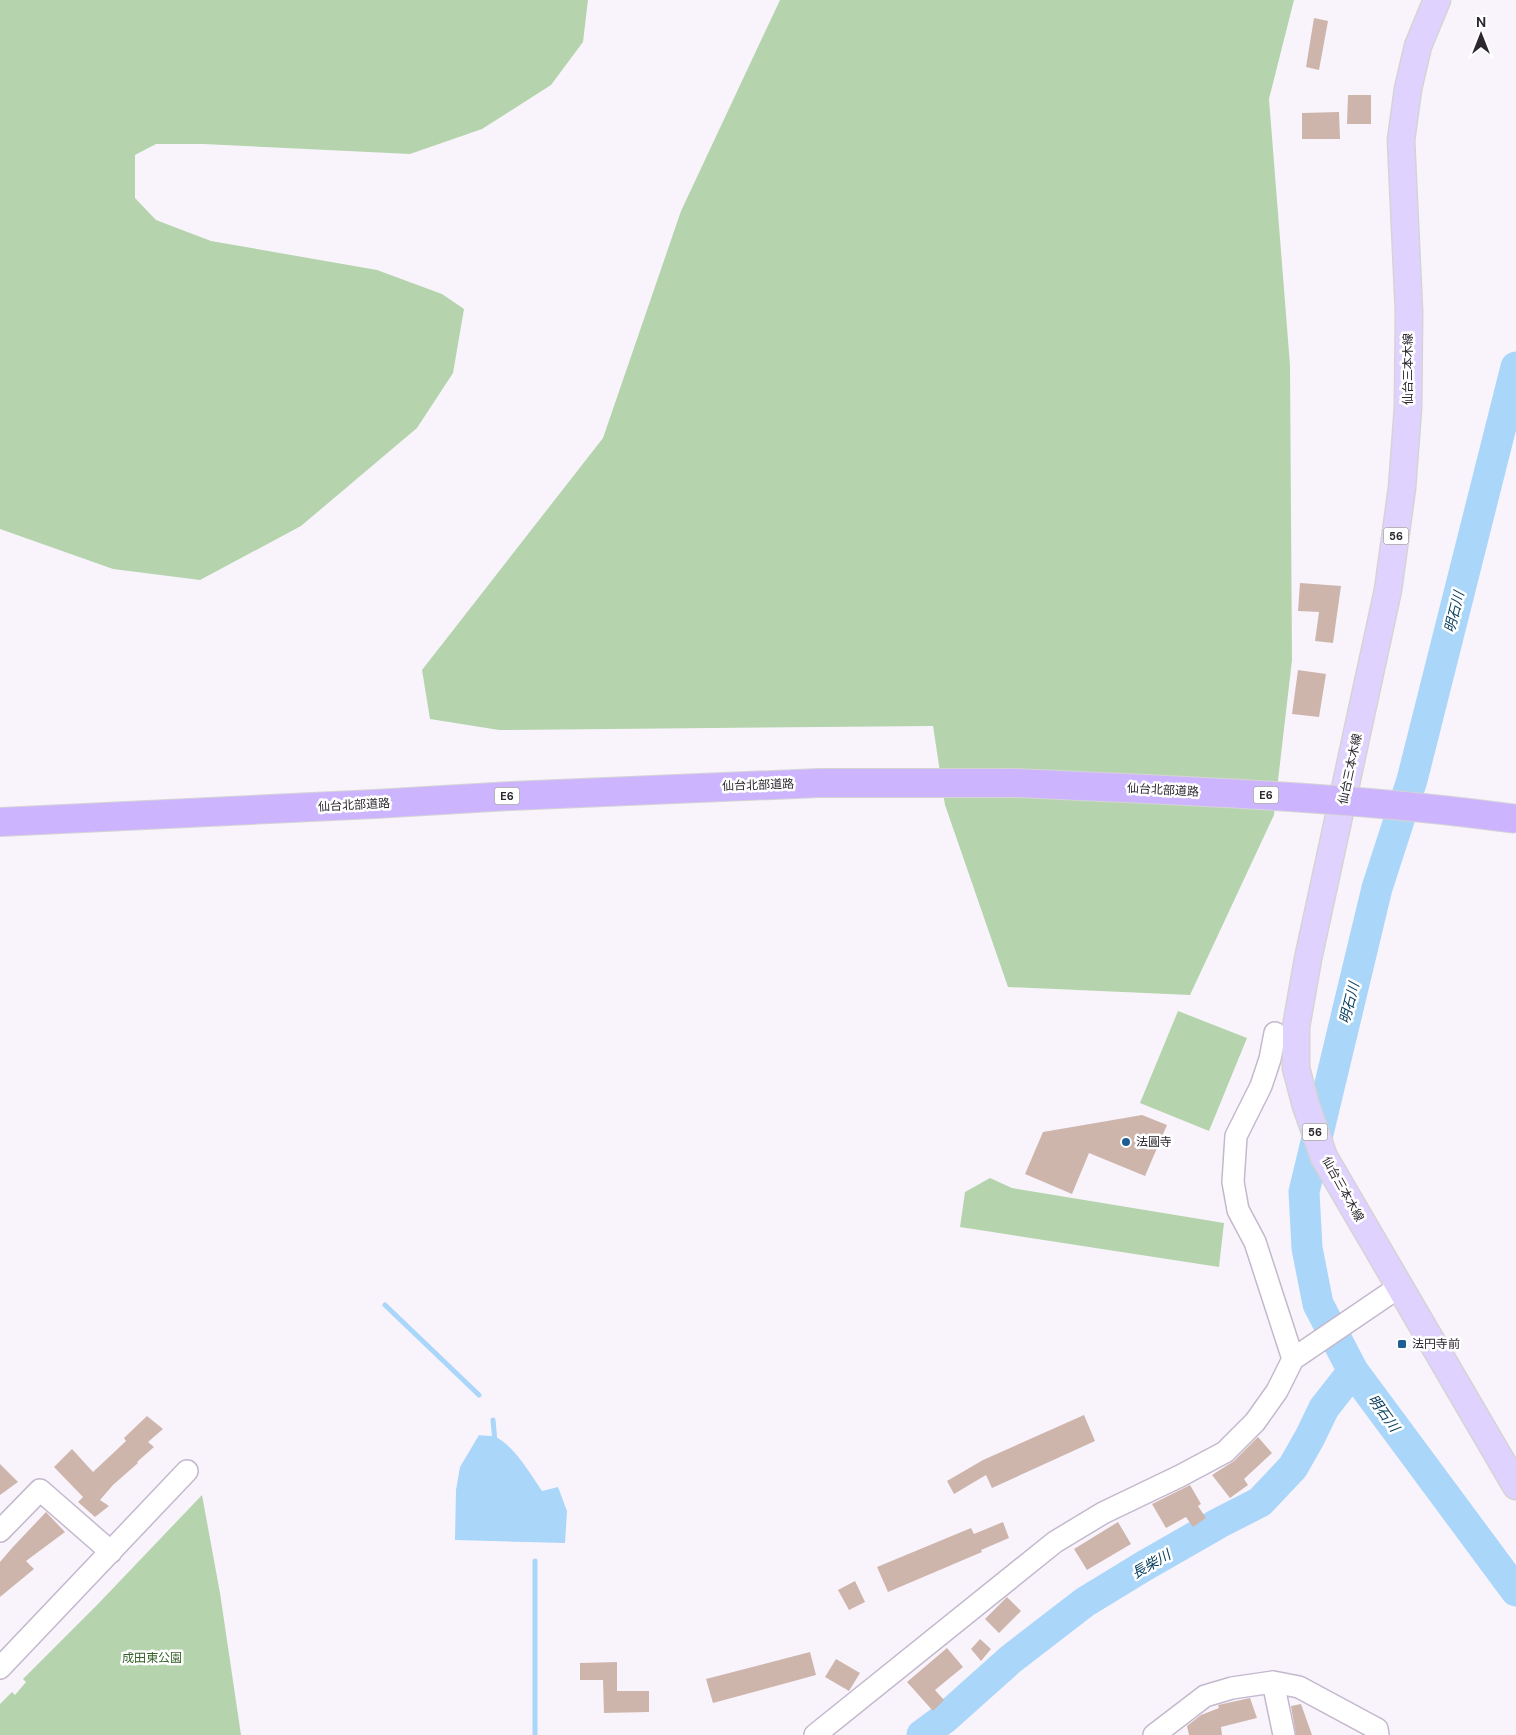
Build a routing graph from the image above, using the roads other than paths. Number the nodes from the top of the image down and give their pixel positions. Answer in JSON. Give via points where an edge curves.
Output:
{"nodes":[{"id":1,"x":1437,"y":0,"type":"edge"},
{"id":2,"x":0,"y":802,"type":"edge"},
{"id":3,"x":258,"y":810,"type":"junction"},
{"id":4,"x":1516,"y":819,"type":"edge"},
{"id":5,"x":0,"y":822,"type":"edge"},
{"id":6,"x":1275,"y":1034,"type":"dead end"},
{"id":7,"x":1399,"y":1287,"type":"junction"},
{"id":8,"x":1293,"y":1359,"type":"junction"},
{"id":9,"x":187,"y":1471,"type":"dead end"},
{"id":10,"x":1516,"y":1486,"type":"edge"},
{"id":11,"x":0,"y":1531,"type":"edge"},
{"id":12,"x":111,"y":1552,"type":"junction"},
{"id":13,"x":0,"y":1668,"type":"edge"},
{"id":14,"x":1273,"y":1682,"type":"junction"},
{"id":15,"x":1182,"y":1725,"type":"edge"},
{"id":16,"x":815,"y":1735,"type":"edge"},
{"id":17,"x":1154,"y":1735,"type":"edge"},
{"id":18,"x":1284,"y":1735,"type":"edge"},
{"id":19,"x":1378,"y":1735,"type":"edge"}],
"edges":[{"from":1,"to":7,"type":"main road","name":"仙台三本木線","number":"56","via":[[1418,46],[1400,140],[1409,312],[1408,408],[1402,488],[1388,590],[1296,1027],[1296,1068],[1324,1157]]},
{"from":2,"to":3,"type":"highway"},
{"from":3,"to":4,"type":"highway","name":"仙台北部道路","number":"E6","bridge":true,"via":[[819,783],[1014,784],[1275,795],[1446,809]]},
{"from":3,"to":5,"type":"highway","name":"仙台北部道路","number":"E6"},
{"from":6,"to":8,"type":"street","via":[[1261,1086],[1236,1136],[1232,1182],[1238,1210],[1255,1242]]},
{"from":7,"to":8,"type":"street"},
{"from":7,"to":10,"type":"main road","name":"仙台三本木線","number":"56"},
{"from":8,"to":16,"type":"street","via":[[1277,1391],[1255,1422],[1225,1452],[1103,1513],[1055,1542]]},
{"from":9,"to":12,"type":"street"},
{"from":11,"to":12,"type":"street","via":[[40,1490]]},
{"from":12,"to":13,"type":"street"},
{"from":14,"to":15,"type":"street","via":[[1205,1696]]},
{"from":14,"to":18,"type":"street"},
{"from":14,"to":19,"type":"street","via":[[1298,1687],[1377,1729]]},
{"from":15,"to":17,"type":"street"}]}
